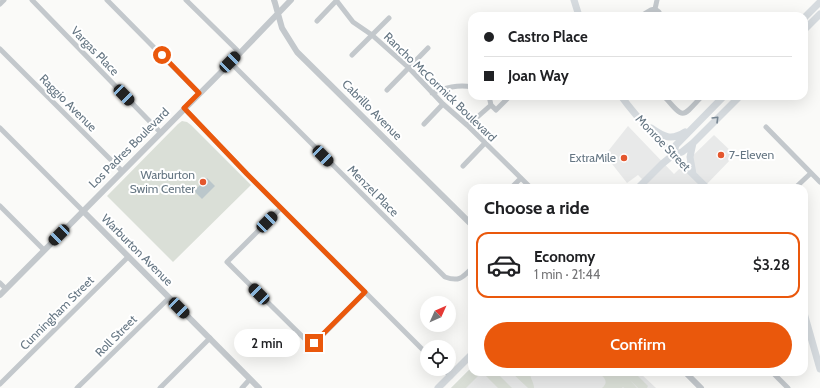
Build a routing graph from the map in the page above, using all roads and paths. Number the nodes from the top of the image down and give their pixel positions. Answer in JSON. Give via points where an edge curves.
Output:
{"nodes":[{"id":1,"x":4,"y":0,"type":"edge"},
{"id":2,"x":32,"y":0,"type":"edge"},
{"id":3,"x":107,"y":0,"type":"edge"},
{"id":4,"x":186,"y":0,"type":"edge"},
{"id":5,"x":274,"y":0,"type":"edge"},
{"id":6,"x":291,"y":0,"type":"edge"},
{"id":7,"x":336,"y":0,"type":"edge"},
{"id":8,"x":574,"y":0,"type":"edge"},
{"id":9,"x":657,"y":0,"type":"edge"},
{"id":10,"x":820,"y":2,"type":"edge"},
{"id":11,"x":0,"y":4,"type":"edge"},
{"id":12,"x":655,"y":9,"type":"junction"},
{"id":13,"x":578,"y":12,"type":"edge"},
{"id":14,"x":648,"y":12,"type":"edge"},
{"id":15,"x":659,"y":12,"type":"edge"},
{"id":16,"x":278,"y":13,"type":"junction"},
{"id":17,"x":820,"y":14,"type":"edge"},
{"id":18,"x":808,"y":15,"type":"edge"},
{"id":19,"x":389,"y":18,"type":"dead end"},
{"id":20,"x":317,"y":21,"type":"dead end"},
{"id":21,"x":808,"y":26,"type":"edge"},
{"id":22,"x":372,"y":35,"type":"junction"},
{"id":23,"x":428,"y":48,"type":"dead end"},
{"id":24,"x":0,"y":49,"type":"edge"},
{"id":25,"x":240,"y":53,"type":"junction"},
{"id":26,"x":352,"y":56,"type":"dead end"},
{"id":27,"x":230,"y":62,"type":"junction"},
{"id":28,"x":408,"y":68,"type":"junction"},
{"id":29,"x":468,"y":86,"type":"edge"},
{"id":30,"x":387,"y":90,"type":"dead end"},
{"id":31,"x":199,"y":93,"type":"junction"},
{"id":32,"x":432,"y":93,"type":"junction"},
{"id":33,"x":490,"y":100,"type":"edge"},
{"id":34,"x":506,"y":100,"type":"edge"},
{"id":35,"x":624,"y":100,"type":"edge"},
{"id":36,"x":668,"y":100,"type":"edge"},
{"id":37,"x":698,"y":100,"type":"edge"},
{"id":38,"x":720,"y":100,"type":"edge"},
{"id":39,"x":736,"y":100,"type":"edge"},
{"id":40,"x":443,"y":104,"type":"junction"},
{"id":41,"x":491,"y":105,"type":"junction"},
{"id":42,"x":184,"y":108,"type":"junction"},
{"id":43,"x":642,"y":122,"type":"junction"},
{"id":44,"x":424,"y":124,"type":"dead end"},
{"id":45,"x":697,"y":124,"type":"junction"},
{"id":46,"x":467,"y":125,"type":"junction"},
{"id":47,"x":766,"y":127,"type":"dead end"},
{"id":48,"x":0,"y":128,"type":"edge"},
{"id":49,"x":161,"y":133,"type":"junction"},
{"id":50,"x":485,"y":143,"type":"junction"},
{"id":51,"x":693,"y":143,"type":"junction"},
{"id":52,"x":673,"y":155,"type":"junction"},
{"id":53,"x":463,"y":166,"type":"dead end"},
{"id":54,"x":122,"y":171,"type":"junction"},
{"id":55,"x":811,"y":173,"type":"junction"},
{"id":56,"x":693,"y":174,"type":"junction"},
{"id":57,"x":521,"y":178,"type":"junction"},
{"id":58,"x":820,"y":182,"type":"edge"},
{"id":59,"x":515,"y":184,"type":"edge"},
{"id":60,"x":528,"y":184,"type":"edge"},
{"id":61,"x":642,"y":184,"type":"edge"},
{"id":62,"x":703,"y":184,"type":"edge"},
{"id":63,"x":800,"y":184,"type":"edge"},
{"id":64,"x":0,"y":206,"type":"edge"},
{"id":65,"x":281,"y":208,"type":"junction"},
{"id":66,"x":82,"y":211,"type":"junction"},
{"id":67,"x":468,"y":221,"type":"edge"},
{"id":68,"x":44,"y":250,"type":"junction"},
{"id":69,"x":128,"y":256,"type":"junction"},
{"id":70,"x":468,"y":272,"type":"edge"},
{"id":71,"x":0,"y":283,"type":"edge"},
{"id":72,"x":6,"y":289,"type":"junction"},
{"id":73,"x":365,"y":292,"type":"junction"},
{"id":74,"x":0,"y":295,"type":"edge"},
{"id":75,"x":169,"y":298,"type":"junction"},
{"id":76,"x":808,"y":327,"type":"edge"},
{"id":77,"x":210,"y":338,"type":"junction"},
{"id":78,"x":420,"y":347,"type":"edge"},
{"id":79,"x":468,"y":358,"type":"edge"},
{"id":80,"x":820,"y":369,"type":"edge"},
{"id":81,"x":456,"y":370,"type":"edge"},
{"id":82,"x":450,"y":376,"type":"edge"},
{"id":83,"x":689,"y":376,"type":"edge"},
{"id":84,"x":776,"y":376,"type":"edge"},
{"id":85,"x":250,"y":379,"type":"junction"},
{"id":86,"x":0,"y":384,"type":"edge"},
{"id":87,"x":77,"y":388,"type":"edge"},
{"id":88,"x":160,"y":388,"type":"edge"},
{"id":89,"x":242,"y":388,"type":"edge"},
{"id":90,"x":259,"y":388,"type":"edge"},
{"id":91,"x":438,"y":388,"type":"edge"},
{"id":92,"x":701,"y":388,"type":"edge"},
{"id":93,"x":788,"y":388,"type":"edge"}],
"edges":[{"from":1,"to":11,"type":"street"},
{"from":2,"to":49,"type":"street","name":"Vargas Place"},
{"from":3,"to":31,"type":"street"},
{"from":4,"to":25,"type":"street"},
{"from":5,"to":16,"type":"street","name":"Cabrillo Avenue"},
{"from":6,"to":16,"type":"street","name":"Los Padres Boulevard"},
{"from":7,"to":20,"type":"street"},
{"from":7,"to":22,"type":"street","name":"Rancho McCormick Boulevard","via":[[352,22]]},
{"from":8,"to":13,"type":"main road"},
{"from":9,"to":12,"type":"street"},
{"from":10,"to":18,"type":"main road"},
{"from":12,"to":14,"type":"street"},
{"from":12,"to":15,"type":"street"},
{"from":16,"to":25,"type":"street","name":"Los Padres Boulevard"},
{"from":16,"to":67,"type":"street","name":"Cabrillo Avenue","via":[[282,28],[297,52]]},
{"from":17,"to":21,"type":"main road"},
{"from":19,"to":22,"type":"street"},
{"from":22,"to":26,"type":"street"},
{"from":22,"to":28,"type":"street","name":"Rancho McCormick Boulevard"},
{"from":23,"to":28,"type":"street"},
{"from":24,"to":54,"type":"street","name":"Raggio Avenue"},
{"from":25,"to":27,"type":"street","name":"Los Padres Boulevard"},
{"from":27,"to":31,"type":"street","name":"Los Padres Boulevard"},
{"from":27,"to":70,"type":"street","name":"Menzel Place","via":[[445,277],[453,280],[462,278]]},
{"from":28,"to":30,"type":"street"},
{"from":28,"to":32,"type":"street","name":"Rancho McCormick Boulevard"},
{"from":29,"to":32,"type":"street","via":[[450,87]]},
{"from":31,"to":42,"type":"street","name":"Los Padres Boulevard"},
{"from":32,"to":40,"type":"street","name":"Rancho McCormick Boulevard"},
{"from":33,"to":41,"type":"street"},
{"from":34,"to":41,"type":"street","via":[[496,110]]},
{"from":35,"to":43,"type":"main road","name":"Monroe Street"},
{"from":36,"to":37,"type":"street","via":[[678,112],[684,114]]},
{"from":38,"to":45,"type":"main road"},
{"from":51,"to":39,"type":"main road","one_way":true},
{"from":40,"to":44,"type":"street"},
{"from":40,"to":46,"type":"street","name":"Rancho McCormick Boulevard"},
{"from":41,"to":46,"type":"street"},
{"from":42,"to":49,"type":"street","name":"Los Padres Boulevard"},
{"from":42,"to":65,"type":"street"},
{"from":43,"to":45,"type":"main road","via":[[662,135],[671,137],[680,135]]},
{"from":43,"to":52,"type":"main road","name":"Monroe Street"},
{"from":45,"to":52,"type":"main road","via":[[676,145]]},
{"from":46,"to":50,"type":"street","name":"Rancho McCormick Boulevard"},
{"from":47,"to":55,"type":"street"},
{"from":48,"to":66,"type":"street","name":"Warburton Avenue"},
{"from":49,"to":54,"type":"street","name":"Los Padres Boulevard"},
{"from":50,"to":53,"type":"street"},
{"from":50,"to":57,"type":"street","name":"Rancho McCormick Boulevard"},
{"from":51,"to":52,"type":"main road","via":[[682,152]]},
{"from":51,"to":56,"type":"main road","via":[[690,157]]},
{"from":52,"to":56,"type":"main road","name":"Monroe Street"},
{"from":52,"to":61,"type":"main road"},
{"from":54,"to":66,"type":"street","name":"Los Padres Boulevard"},
{"from":55,"to":58,"type":"street"},
{"from":55,"to":63,"type":"street"},
{"from":56,"to":62,"type":"main road","name":"Monroe Street"},
{"from":57,"to":59,"type":"street"},
{"from":57,"to":60,"type":"street","name":"Rancho McCormick Boulevard"},
{"from":64,"to":68,"type":"street"},
{"from":65,"to":73,"type":"street"},
{"from":65,"to":73,"type":"street","via":[[228,262],[312,346]]},
{"from":66,"to":68,"type":"street","name":"Los Padres Boulevard"},
{"from":66,"to":69,"type":"street","name":"Warburton Avenue"},
{"from":68,"to":72,"type":"street","name":"Los Padres Boulevard"},
{"from":69,"to":75,"type":"street","name":"Warburton Avenue"},
{"from":69,"to":86,"type":"street","name":"Cunningham Street"},
{"from":71,"to":72,"type":"street"},
{"from":72,"to":74,"type":"street","name":"Los Padres Boulevard"},
{"from":73,"to":78,"type":"street"},
{"from":75,"to":77,"type":"street","name":"Warburton Avenue"},
{"from":75,"to":87,"type":"street","name":"Roll Street"},
{"from":76,"to":80,"type":"main road"},
{"from":77,"to":85,"type":"street","name":"Warburton Avenue"},
{"from":77,"to":88,"type":"street"},
{"from":79,"to":81,"type":"main road"},
{"from":82,"to":91,"type":"main road"},
{"from":83,"to":92,"type":"street"},
{"from":84,"to":93,"type":"street"},
{"from":85,"to":89,"type":"street"},
{"from":85,"to":90,"type":"street","name":"Warburton Avenue"}]}
